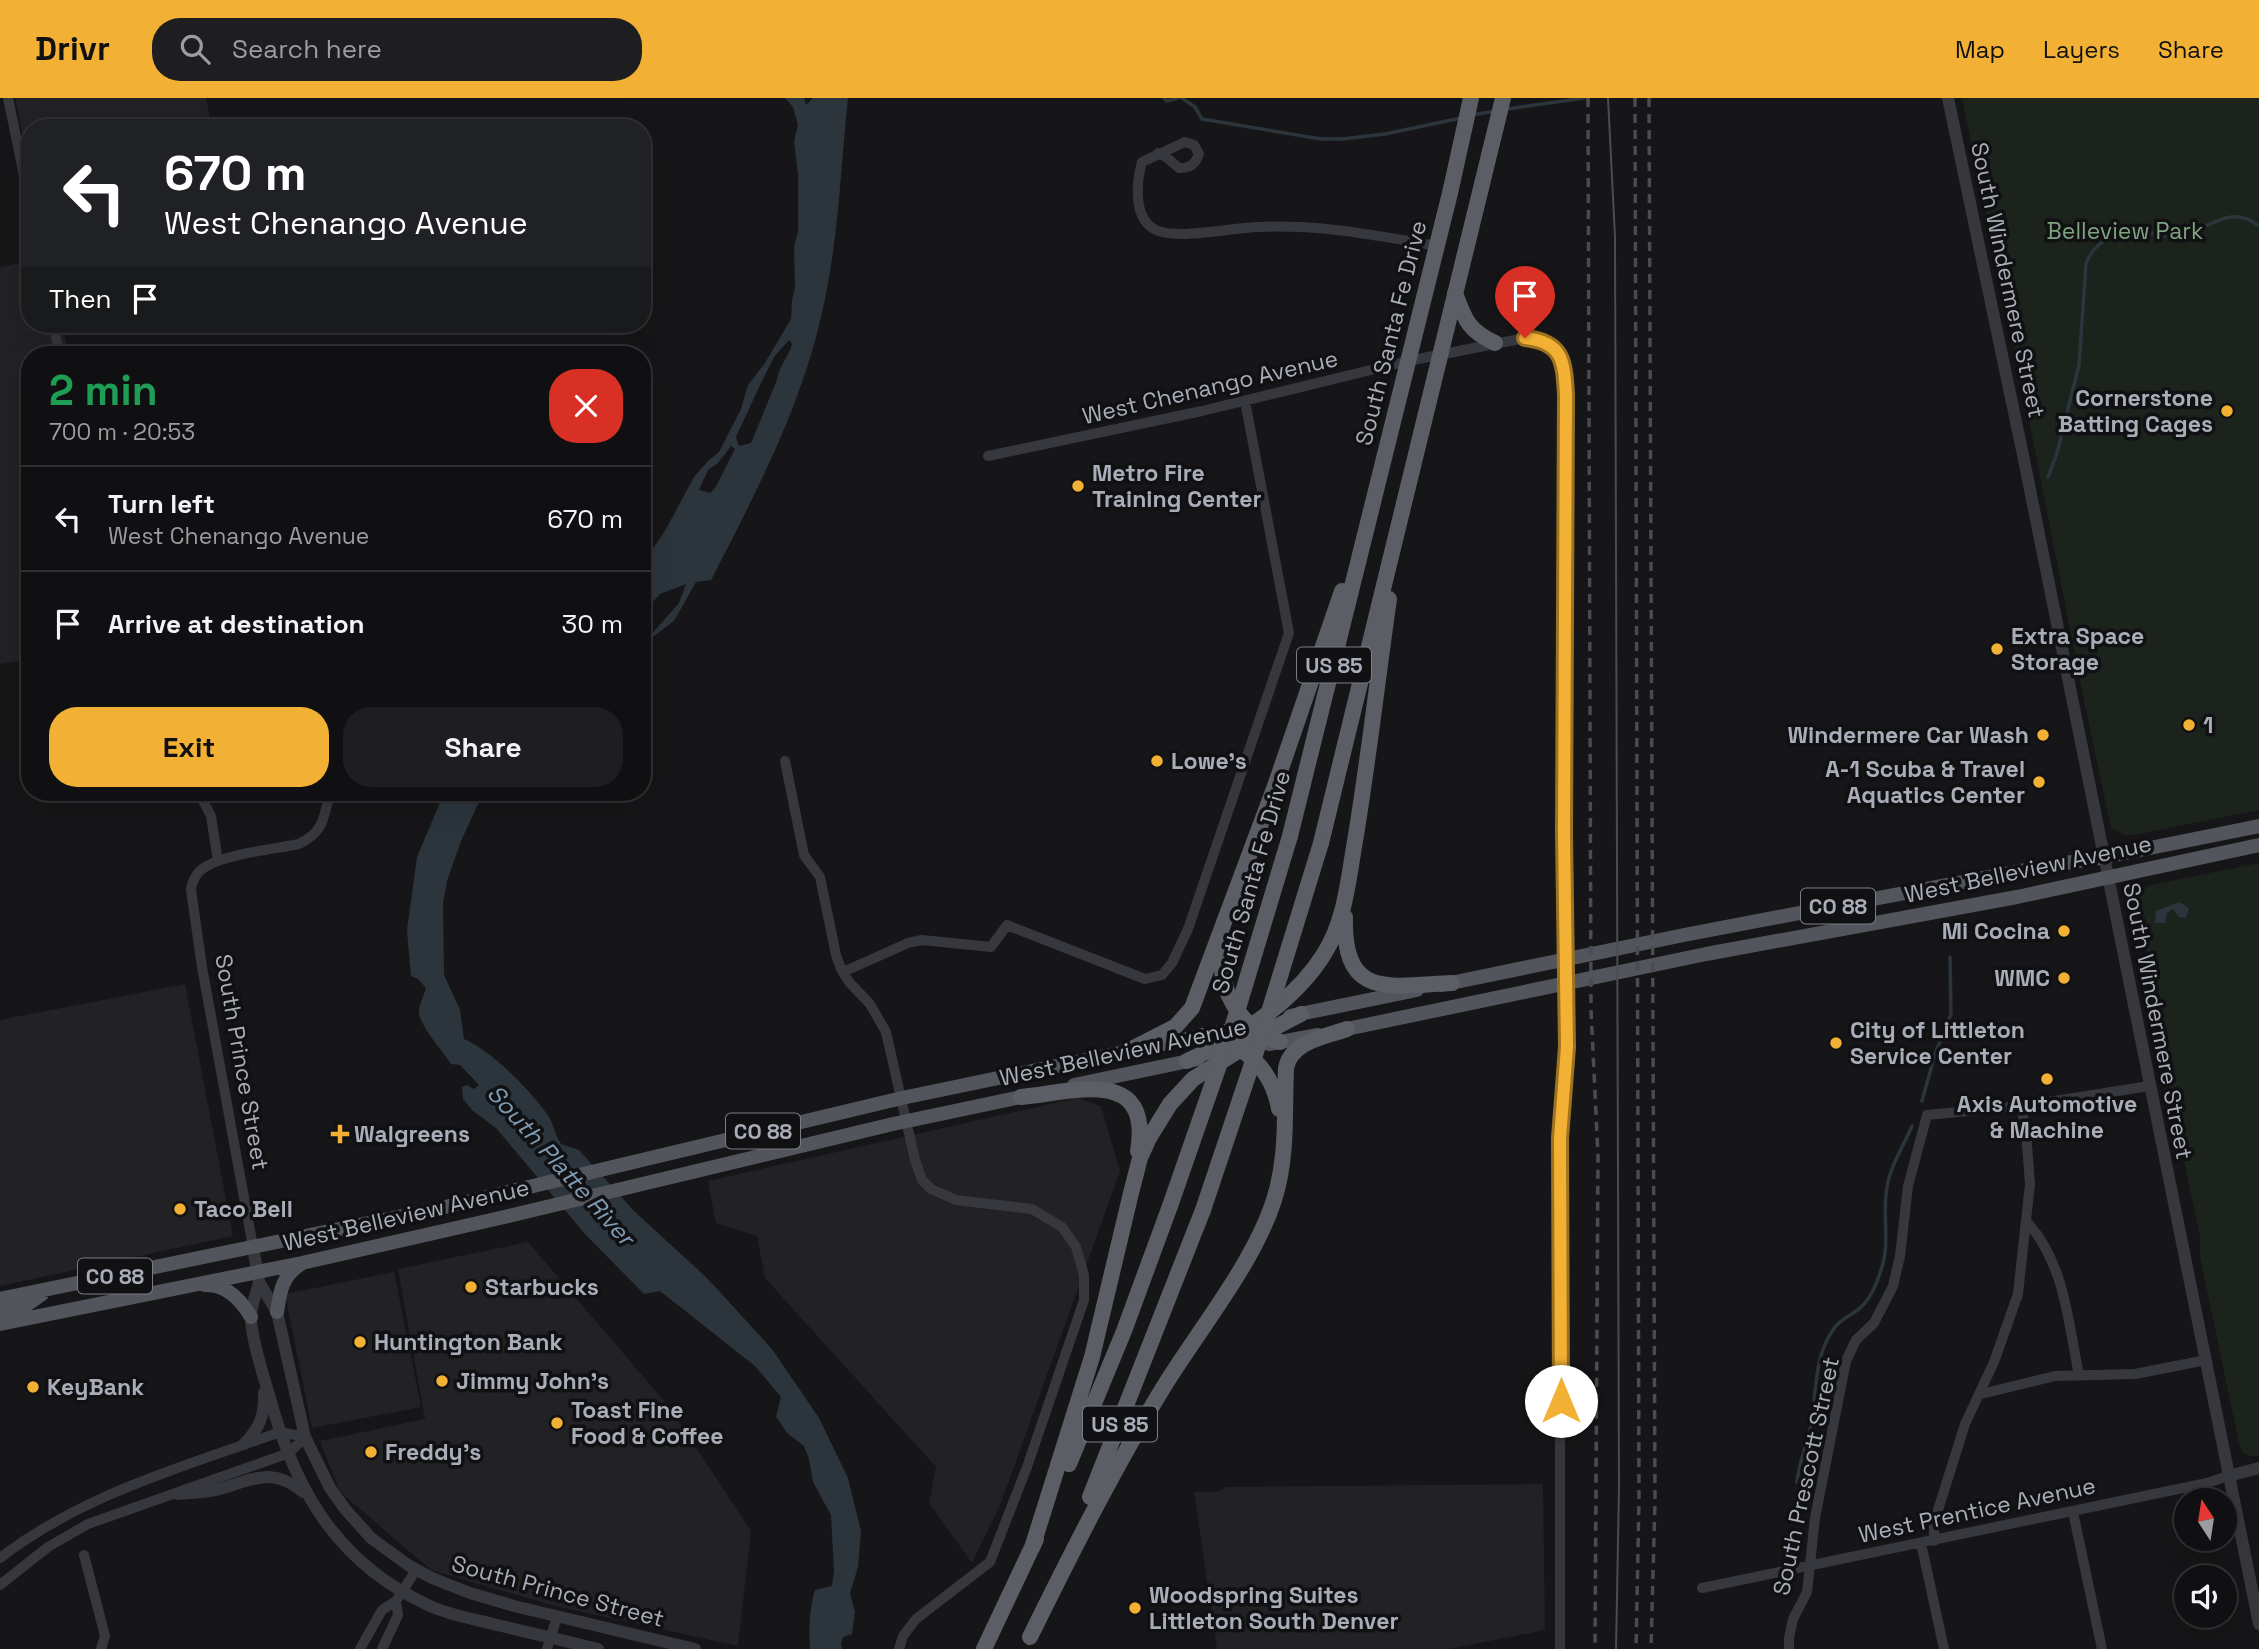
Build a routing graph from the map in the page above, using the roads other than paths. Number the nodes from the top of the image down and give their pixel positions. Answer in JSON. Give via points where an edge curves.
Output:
{"nodes":[{"id":1,"x":8,"y":98,"type":"edge"},
{"id":2,"x":1471,"y":98,"type":"edge"},
{"id":3,"x":1503,"y":98,"type":"edge"},
{"id":4,"x":1949,"y":103,"type":"edge"},
{"id":5,"x":1158,"y":153,"type":"dead end"},
{"id":6,"x":21,"y":161,"type":"edge"},
{"id":7,"x":1437,"y":246,"type":"junction"},
{"id":8,"x":1455,"y":293,"type":"junction"},
{"id":9,"x":1495,"y":343,"type":"junction"},
{"id":10,"x":1440,"y":354,"type":"junction"},
{"id":11,"x":1408,"y":361,"type":"junction"},
{"id":12,"x":1245,"y":401,"type":"junction"},
{"id":13,"x":988,"y":456,"type":"dead end"},
{"id":14,"x":1374,"y":493,"type":"junction"},
{"id":15,"x":1403,"y":514,"type":"junction"},
{"id":16,"x":785,"y":761,"type":"dead end"},
{"id":17,"x":203,"y":801,"type":"edge"},
{"id":18,"x":328,"y":801,"type":"edge"},
{"id":19,"x":2259,"y":826,"type":"edge"},
{"id":20,"x":2259,"y":845,"type":"edge"},
{"id":21,"x":2105,"y":857,"type":"junction"},
{"id":22,"x":218,"y":861,"type":"junction"},
{"id":23,"x":2108,"y":876,"type":"junction"},
{"id":24,"x":1345,"y":897,"type":"junction"},
{"id":25,"x":1233,"y":903,"type":"junction"},
{"id":26,"x":843,"y":972,"type":"junction"},
{"id":27,"x":1452,"y":983,"type":"junction"},
{"id":28,"x":1301,"y":1014,"type":"joint"},
{"id":29,"x":1348,"y":1029,"type":"junction"},
{"id":30,"x":1257,"y":1030,"type":"junction"},
{"id":31,"x":1202,"y":1036,"type":"junction"},
{"id":32,"x":1280,"y":1042,"type":"junction"},
{"id":33,"x":1234,"y":1046,"type":"junction"},
{"id":34,"x":1126,"y":1052,"type":"junction"},
{"id":35,"x":1187,"y":1061,"type":"joint"},
{"id":36,"x":2149,"y":1086,"type":"junction"},
{"id":37,"x":1021,"y":1097,"type":"junction"},
{"id":38,"x":902,"y":1098,"type":"junction"},
{"id":39,"x":2021,"y":1106,"type":"junction"},
{"id":40,"x":907,"y":1120,"type":"junction"},
{"id":41,"x":1131,"y":1193,"type":"junction"},
{"id":42,"x":2027,"y":1222,"type":"junction"},
{"id":43,"x":1259,"y":1234,"type":"junction"},
{"id":44,"x":253,"y":1247,"type":"junction"},
{"id":45,"x":302,"y":1263,"type":"junction"},
{"id":46,"x":258,"y":1277,"type":"junction"},
{"id":47,"x":196,"y":1284,"type":"junction"},
{"id":48,"x":46,"y":1290,"type":"junction"},
{"id":49,"x":0,"y":1299,"type":"edge"},
{"id":50,"x":0,"y":1311,"type":"edge"},
{"id":51,"x":277,"y":1312,"type":"junction"},
{"id":52,"x":251,"y":1317,"type":"junction"},
{"id":53,"x":0,"y":1324,"type":"edge"},
{"id":54,"x":2206,"y":1360,"type":"junction"},
{"id":55,"x":264,"y":1375,"type":"junction"},
{"id":56,"x":2079,"y":1375,"type":"junction"},
{"id":57,"x":1980,"y":1394,"type":"junction"},
{"id":58,"x":280,"y":1432,"type":"junction"},
{"id":59,"x":304,"y":1437,"type":"junction"},
{"id":60,"x":243,"y":1444,"type":"junction"},
{"id":61,"x":289,"y":1453,"type":"junction"},
{"id":62,"x":2259,"y":1468,"type":"edge"},
{"id":63,"x":2228,"y":1476,"type":"junction"},
{"id":64,"x":178,"y":1494,"type":"junction"},
{"id":65,"x":308,"y":1497,"type":"junction"},
{"id":66,"x":2073,"y":1512,"type":"junction"},
{"id":67,"x":1934,"y":1541,"type":"junction"},
{"id":68,"x":1921,"y":1543,"type":"junction"},
{"id":69,"x":1032,"y":1548,"type":"junction"},
{"id":70,"x":84,"y":1555,"type":"dead end"},
{"id":71,"x":0,"y":1558,"type":"edge"},
{"id":72,"x":1810,"y":1566,"type":"junction"},
{"id":73,"x":416,"y":1570,"type":"junction"},
{"id":74,"x":0,"y":1585,"type":"edge"},
{"id":75,"x":1702,"y":1588,"type":"dead end"},
{"id":76,"x":399,"y":1596,"type":"junction"},
{"id":77,"x":557,"y":1617,"type":"junction"},
{"id":78,"x":2259,"y":1624,"type":"edge"},
{"id":79,"x":1028,"y":1643,"type":"edge"},
{"id":80,"x":549,"y":1646,"type":"edge"},
{"id":81,"x":101,"y":1649,"type":"edge"},
{"id":82,"x":360,"y":1649,"type":"edge"},
{"id":83,"x":382,"y":1649,"type":"edge"},
{"id":84,"x":598,"y":1649,"type":"edge"},
{"id":85,"x":695,"y":1649,"type":"edge"},
{"id":86,"x":899,"y":1649,"type":"edge"},
{"id":87,"x":984,"y":1649,"type":"edge"},
{"id":88,"x":1560,"y":1649,"type":"edge"},
{"id":89,"x":1789,"y":1649,"type":"edge"},
{"id":90,"x":1944,"y":1649,"type":"edge"},
{"id":91,"x":2102,"y":1649,"type":"edge"}],
"edges":[{"from":1,"to":6,"type":"street"},
{"from":2,"to":7,"type":"highway","name":"South Santa Fe Drive","number":"US 85"},
{"from":3,"to":8,"type":"highway","number":"US 85"},
{"from":4,"to":21,"type":"street","name":"South Windermere Street"},
{"from":5,"to":7,"type":"street","via":[[1142,162],[1139,174],[1139,204],[1152,229],[1205,233],[1312,229]]},
{"from":7,"to":11,"type":"highway","name":"South Santa Fe Drive","number":"US 85"},
{"from":8,"to":9,"type":"highway","via":[[1476,334]]},
{"from":8,"to":10,"type":"highway","number":"US 85"},
{"from":9,"to":10,"type":"street","name":"West Chenango Avenue"},
{"from":9,"to":88,"type":"street","name":"West Chenango Avenue","bridge":true,"via":[[1544,340],[1559,353],[1565,373],[1566,1067],[1560,1138]]},
{"from":10,"to":11,"type":"street","name":"West Chenango Avenue"},
{"from":10,"to":15,"type":"highway","number":"US 85"},
{"from":11,"to":12,"type":"street","name":"West Chenango Avenue"},
{"from":11,"to":14,"type":"highway","name":"South Santa Fe Drive","number":"US 85"},
{"from":12,"to":13,"type":"street","name":"West Chenango Avenue"},
{"from":12,"to":26,"type":"street","via":[[1289,633],[1188,929],[1172,963],[1162,975],[1145,979],[1007,925],[991,947],[922,940]]},
{"from":14,"to":25,"type":"highway"},
{"from":14,"to":69,"type":"highway","name":"South Santa Fe Drive","number":"US 85","bridge":true,"via":[[1290,836],[1233,1025],[1124,1331]]},
{"from":15,"to":24,"type":"highway"},
{"from":15,"to":79,"type":"highway","number":"US 85","bridge":true,"via":[[1321,843],[1265,1025],[1203,1210]]},
{"from":16,"to":26,"type":"street","via":[[804,855],[820,877]]},
{"from":17,"to":22,"type":"street","via":[[211,816]]},
{"from":18,"to":22,"type":"street","via":[[320,829],[309,839]]},
{"from":19,"to":21,"type":"main road","name":"West Belleview Avenue","number":"CO 88"},
{"from":20,"to":23,"type":"main road","name":"West Belleview Avenue","number":"CO 88"},
{"from":21,"to":23,"type":"street","name":"South Windermere Street"},
{"from":21,"to":27,"type":"main road","name":"West Belleview Avenue","number":"CO 88","via":[[1684,934]]},
{"from":22,"to":44,"type":"street","name":"South Prince Street","via":[[199,872],[191,890]]},
{"from":23,"to":29,"type":"main road","name":"West Belleview Avenue","number":"CO 88"},
{"from":23,"to":36,"type":"street","name":"South Windermere Street"},
{"from":24,"to":27,"type":"highway","via":[[1346,949],[1361,975],[1383,985]]},
{"from":24,"to":30,"type":"highway","via":[[1334,936],[1314,970]]},
{"from":25,"to":30,"type":"highway","via":[[1220,958],[1221,976],[1234,1007]]},
{"from":25,"to":34,"type":"highway","via":[[1188,1014],[1164,1033]]},
{"from":26,"to":38,"type":"street","via":[[886,1032]]},
{"from":27,"to":28,"type":"main road","name":"West Belleview Avenue","number":"CO 88"},
{"from":28,"to":30,"type":"highway"},
{"from":29,"to":32,"type":"main road","name":"West Belleview Avenue","number":"CO 88"},
{"from":29,"to":43,"type":"highway","via":[[1303,1045],[1288,1059],[1282,1164],[1274,1200]]},
{"from":30,"to":31,"type":"main road","name":"West Belleview Avenue","number":"CO 88"},
{"from":30,"to":32,"type":"highway"},
{"from":30,"to":33,"type":"highway"},
{"from":31,"to":33,"type":"highway"},
{"from":31,"to":34,"type":"main road","name":"West Belleview Avenue","number":"CO 88"},
{"from":32,"to":33,"type":"main road","name":"West Belleview Avenue","number":"CO 88"},
{"from":33,"to":35,"type":"highway"},
{"from":33,"to":41,"type":"highway","via":[[1170,1104],[1140,1158]]},
{"from":33,"to":43,"type":"highway","via":[[1267,1073],[1279,1108],[1275,1183]]},
{"from":34,"to":38,"type":"main road","name":"West Belleview Avenue","number":"CO 88"},
{"from":35,"to":37,"type":"main road","name":"West Belleview Avenue","number":"CO 88"},
{"from":36,"to":39,"type":"street"},
{"from":36,"to":54,"type":"street","name":"South Windermere Street"},
{"from":37,"to":40,"type":"main road","name":"West Belleview Avenue","number":"CO 88"},
{"from":37,"to":41,"type":"highway","via":[[1101,1089],[1124,1095],[1135,1109],[1140,1129]]},
{"from":38,"to":40,"type":"street"},
{"from":38,"to":44,"type":"main road","name":"West Belleview Avenue","number":"CO 88","via":[[519,1191]]},
{"from":39,"to":42,"type":"street","via":[[2030,1160]]},
{"from":39,"to":72,"type":"street","name":"South Prescott Street","via":[[1927,1115],[1908,1186],[1893,1286],[1874,1323],[1856,1340],[1846,1361]]},
{"from":40,"to":45,"type":"main road","name":"West Belleview Avenue","number":"CO 88"},
{"from":40,"to":86,"type":"street","via":[[915,1160],[922,1180],[931,1189],[956,1200],[1032,1209],[1062,1227],[1076,1247],[1084,1275],[1084,1300],[990,1562],[916,1619],[902,1636]]},
{"from":41,"to":69,"type":"highway","via":[[1092,1357]]},
{"from":42,"to":56,"type":"street","via":[[2055,1263]]},
{"from":42,"to":57,"type":"street","via":[[2018,1294]]},
{"from":43,"to":79,"type":"highway","via":[[1112,1475]]},
{"from":44,"to":46,"type":"street","name":"South Prince Street"},
{"from":44,"to":48,"type":"main road","name":"West Belleview Avenue","number":"CO 88"},
{"from":45,"to":46,"type":"main road","name":"West Belleview Avenue","number":"CO 88"},
{"from":45,"to":51,"type":"main road","via":[[282,1284]]},
{"from":46,"to":47,"type":"main road","name":"West Belleview Avenue","number":"CO 88"},
{"from":46,"to":51,"type":"street","name":"South Prince Street"},
{"from":46,"to":52,"type":"street","name":"South Prince Street"},
{"from":47,"to":52,"type":"main road","via":[[212,1284],[231,1293]]},
{"from":47,"to":53,"type":"main road","name":"West Belleview Avenue","number":"CO 88"},
{"from":48,"to":49,"type":"main road","name":"West Belleview Avenue","number":"CO 88"},
{"from":48,"to":50,"type":"main road","via":[[28,1304]]},
{"from":51,"to":59,"type":"street","name":"South Prince Street"},
{"from":52,"to":55,"type":"street","name":"South Prince Street"},
{"from":54,"to":56,"type":"street","via":[[2134,1374]]},
{"from":54,"to":63,"type":"street","name":"South Windermere Street"},
{"from":55,"to":58,"type":"street","name":"South Prince Street"},
{"from":55,"to":60,"type":"street","via":[[264,1413]]},
{"from":56,"to":57,"type":"street"},
{"from":57,"to":67,"type":"street","via":[[1961,1436],[1934,1523]]},
{"from":58,"to":59,"type":"street"},
{"from":58,"to":60,"type":"street"},
{"from":58,"to":61,"type":"street","name":"South Prince Street"},
{"from":59,"to":61,"type":"street"},
{"from":59,"to":73,"type":"street","name":"South Prince Street","via":[[351,1517],[383,1548]]},
{"from":60,"to":71,"type":"street","via":[[92,1502]]},
{"from":61,"to":64,"type":"street"},
{"from":61,"to":65,"type":"street","name":"South Prince Street"},
{"from":62,"to":63,"type":"street","name":"West Prentice Avenue"},
{"from":63,"to":66,"type":"street","name":"West Prentice Avenue"},
{"from":63,"to":78,"type":"street","name":"South Windermere Street"},
{"from":64,"to":65,"type":"street","via":[[215,1490],[268,1475],[289,1481]]},
{"from":64,"to":74,"type":"street","via":[[88,1524],[48,1547]]},
{"from":65,"to":76,"type":"street","name":"South Prince Street","via":[[346,1549]]},
{"from":66,"to":67,"type":"street","name":"West Prentice Avenue"},
{"from":66,"to":91,"type":"street"},
{"from":67,"to":68,"type":"street","name":"West Prentice Avenue"},
{"from":68,"to":72,"type":"street","name":"West Prentice Avenue"},
{"from":68,"to":90,"type":"street"},
{"from":69,"to":87,"type":"highway","name":"South Santa Fe Drive","number":"US 85"},
{"from":70,"to":81,"type":"street","via":[[105,1636]]},
{"from":72,"to":75,"type":"street","name":"West Prentice Avenue"},
{"from":72,"to":89,"type":"street","name":"South Prescott Street","via":[[1807,1592],[1788,1638]]},
{"from":73,"to":76,"type":"street"},
{"from":73,"to":77,"type":"street","name":"South Prince Street","via":[[470,1593]]},
{"from":76,"to":80,"type":"street","name":"South Prince Street"},
{"from":76,"to":82,"type":"street","via":[[382,1610]]},
{"from":76,"to":83,"type":"street","via":[[398,1615]]},
{"from":77,"to":80,"type":"street"},
{"from":77,"to":85,"type":"street","name":"South Prince Street"},
{"from":80,"to":84,"type":"street","name":"South Prince Street"}]}
